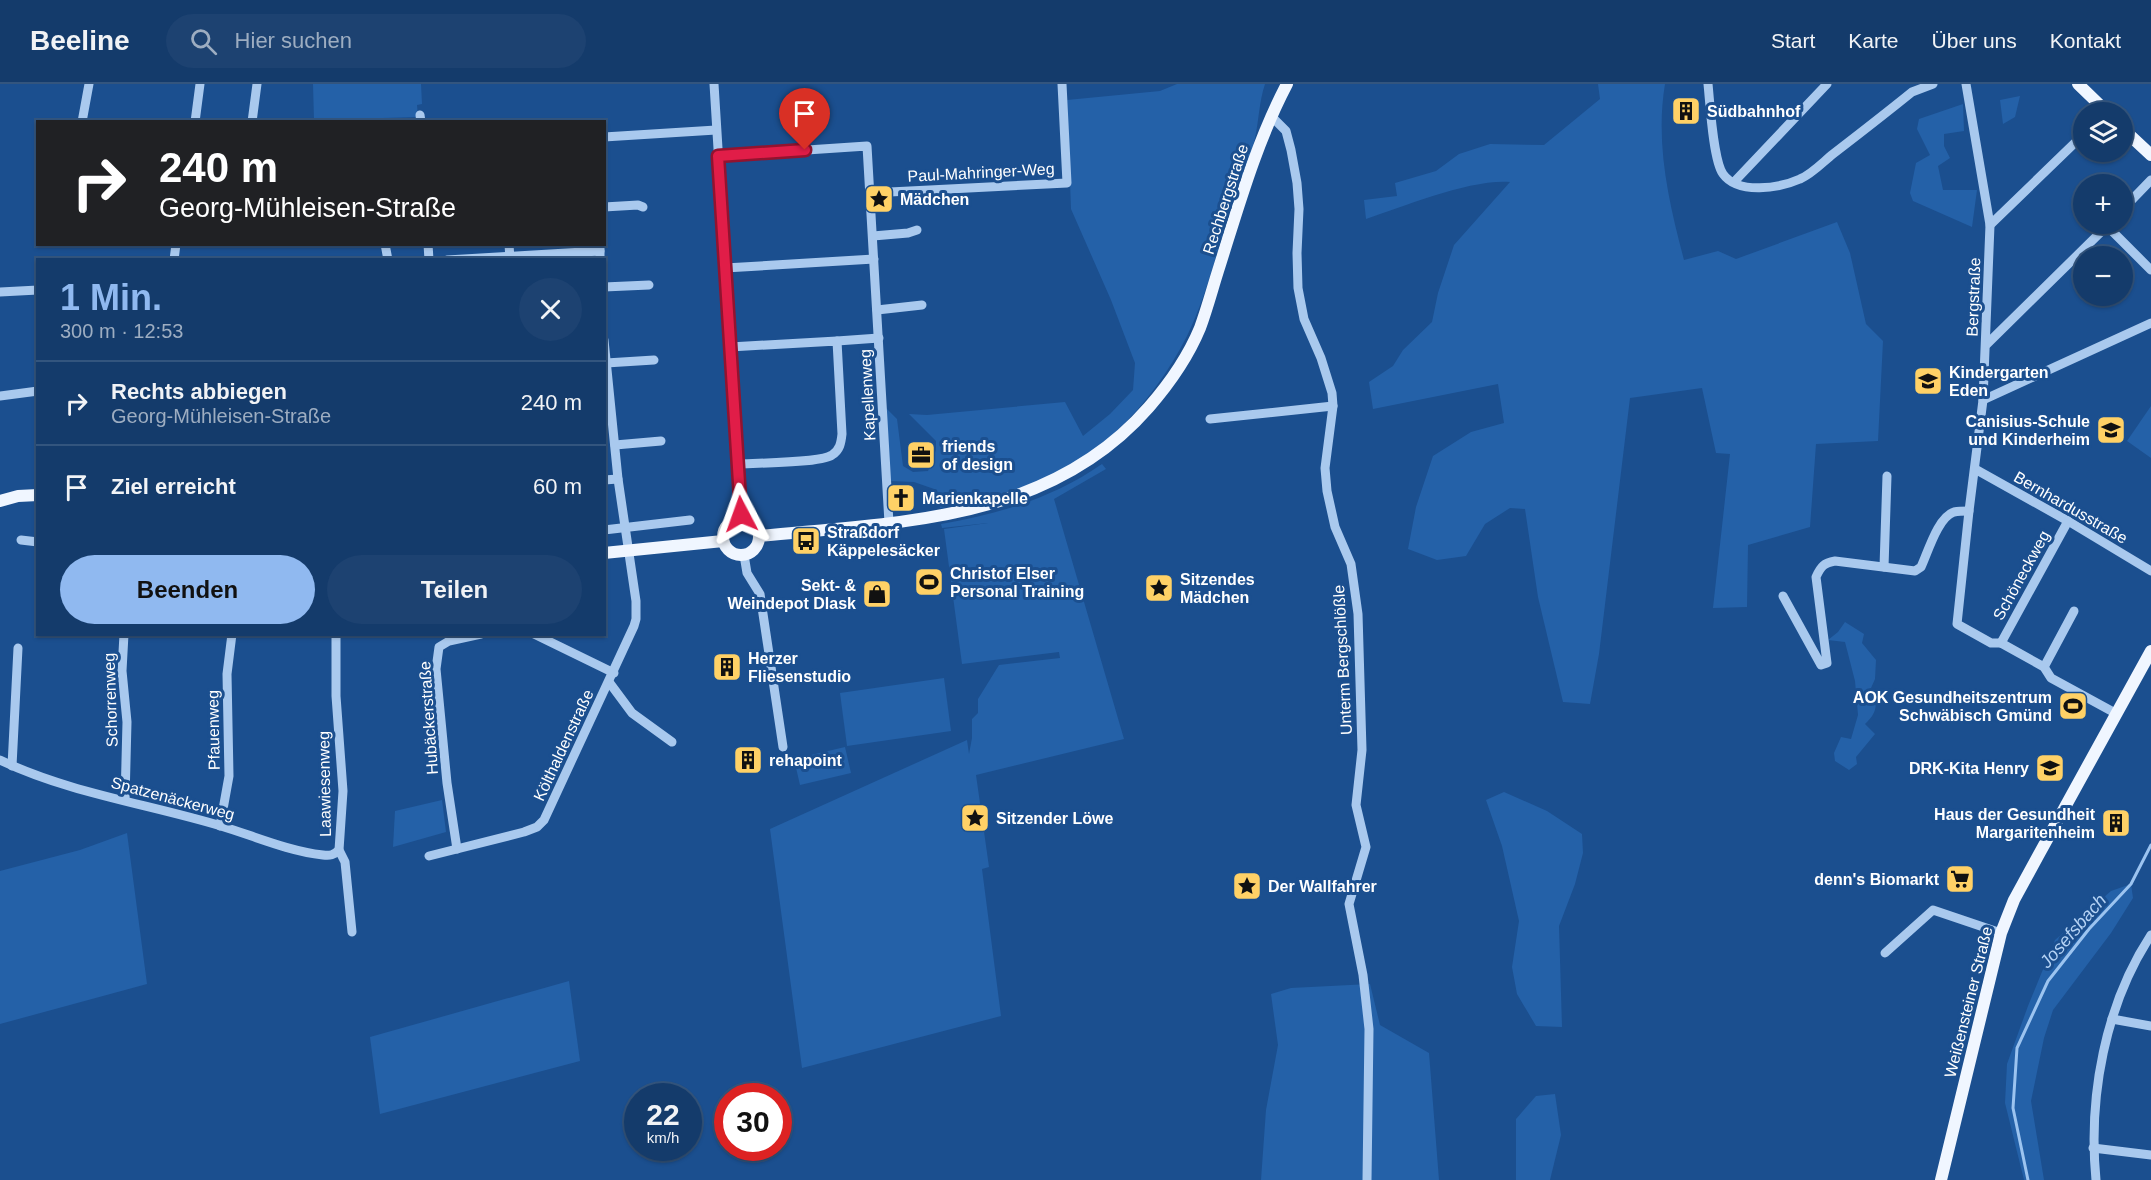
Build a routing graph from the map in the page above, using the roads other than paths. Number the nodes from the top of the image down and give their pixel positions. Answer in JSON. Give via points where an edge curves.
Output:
{"nodes":[{"id":1,"x":89,"y":84,"type":"edge"},
{"id":2,"x":200,"y":84,"type":"edge"},
{"id":3,"x":258,"y":84,"type":"edge"},
{"id":4,"x":714,"y":84,"type":"edge"},
{"id":5,"x":1062,"y":84,"type":"edge"},
{"id":6,"x":1286,"y":84,"type":"edge"},
{"id":7,"x":1708,"y":84,"type":"edge"},
{"id":8,"x":1827,"y":84,"type":"edge"},
{"id":9,"x":1933,"y":84,"type":"edge"},
{"id":10,"x":1966,"y":84,"type":"edge"},
{"id":11,"x":2078,"y":84,"type":"edge"},
{"id":12,"x":2096,"y":102,"type":"edge"},
{"id":13,"x":1271,"y":116,"type":"junction"},
{"id":14,"x":82,"y":120,"type":"edge"},
{"id":15,"x":195,"y":120,"type":"edge"},
{"id":16,"x":252,"y":120,"type":"edge"},
{"id":17,"x":716,"y":130,"type":"junction"},
{"id":18,"x":606,"y":137,"type":"edge"},
{"id":19,"x":2133,"y":138,"type":"edge"},
{"id":20,"x":2073,"y":145,"type":"edge"},
{"id":21,"x":2151,"y":155,"type":"edge"},
{"id":22,"x":718,"y":156,"type":"junction"},
{"id":23,"x":2151,"y":180,"type":"edge"},
{"id":24,"x":1734,"y":182,"type":"junction"},
{"id":25,"x":870,"y":193,"type":"junction"},
{"id":26,"x":2133,"y":199,"type":"edge"},
{"id":27,"x":606,"y":207,"type":"edge"},
{"id":28,"x":644,"y":207,"type":"dead end"},
{"id":29,"x":1990,"y":225,"type":"junction"},
{"id":30,"x":916,"y":230,"type":"dead end"},
{"id":31,"x":2099,"y":234,"type":"edge"},
{"id":32,"x":2117,"y":234,"type":"edge"},
{"id":33,"x":873,"y":236,"type":"junction"},
{"id":34,"x":600,"y":252,"type":"edge"},
{"id":35,"x":510,"y":258,"type":"edge"},
{"id":36,"x":874,"y":259,"type":"junction"},
{"id":37,"x":725,"y":268,"type":"junction"},
{"id":38,"x":2151,"y":270,"type":"edge"},
{"id":39,"x":649,"y":285,"type":"dead end"},
{"id":40,"x":606,"y":287,"type":"edge"},
{"id":41,"x":36,"y":290,"type":"edge"},
{"id":42,"x":0,"y":292,"type":"edge"},
{"id":43,"x":922,"y":305,"type":"dead end"},
{"id":44,"x":877,"y":310,"type":"junction"},
{"id":45,"x":2151,"y":323,"type":"edge"},
{"id":46,"x":879,"y":338,"type":"junction"},
{"id":47,"x":837,"y":341,"type":"junction"},
{"id":48,"x":1987,"y":344,"type":"junction"},
{"id":49,"x":730,"y":347,"type":"junction"},
{"id":50,"x":654,"y":360,"type":"dead end"},
{"id":51,"x":606,"y":363,"type":"edge"},
{"id":52,"x":36,"y":391,"type":"edge"},
{"id":53,"x":0,"y":396,"type":"edge"},
{"id":54,"x":1983,"y":400,"type":"junction"},
{"id":55,"x":1333,"y":406,"type":"junction"},
{"id":56,"x":1210,"y":418,"type":"dead end"},
{"id":57,"x":661,"y":441,"type":"dead end"},
{"id":58,"x":615,"y":445,"type":"junction"},
{"id":59,"x":737,"y":464,"type":"junction"},
{"id":60,"x":1975,"y":470,"type":"junction"},
{"id":61,"x":1887,"y":476,"type":"dead end"},
{"id":62,"x":618,"y":478,"type":"junction"},
{"id":63,"x":606,"y":480,"type":"edge"},
{"id":64,"x":36,"y":495,"type":"edge"},
{"id":65,"x":0,"y":501,"type":"edge"},
{"id":66,"x":1969,"y":511,"type":"junction"},
{"id":67,"x":741,"y":519,"type":"junction"},
{"id":68,"x":690,"y":520,"type":"dead end"},
{"id":69,"x":2068,"y":521,"type":"junction"},
{"id":70,"x":890,"y":523,"type":"junction"},
{"id":71,"x":624,"y":527,"type":"junction"},
{"id":72,"x":606,"y":530,"type":"edge"},
{"id":73,"x":759,"y":536,"type":"junction"},
{"id":74,"x":21,"y":540,"type":"dead end"},
{"id":75,"x":723,"y":541,"type":"junction"},
{"id":76,"x":36,"y":542,"type":"edge"},
{"id":77,"x":627,"y":550,"type":"junction"},
{"id":78,"x":606,"y":553,"type":"edge"},
{"id":79,"x":744,"y":555,"type":"junction"},
{"id":80,"x":1884,"y":567,"type":"junction"},
{"id":81,"x":2151,"y":571,"type":"edge"},
{"id":82,"x":1783,"y":596,"type":"dead end"},
{"id":83,"x":2074,"y":611,"type":"dead end"},
{"id":84,"x":124,"y":636,"type":"edge"},
{"id":85,"x":232,"y":636,"type":"edge"},
{"id":86,"x":336,"y":636,"type":"edge"},
{"id":87,"x":472,"y":636,"type":"edge"},
{"id":88,"x":538,"y":636,"type":"edge"},
{"id":89,"x":2001,"y":643,"type":"junction"},
{"id":90,"x":18,"y":648,"type":"dead end"},
{"id":91,"x":2151,"y":651,"type":"edge"},
{"id":92,"x":2044,"y":667,"type":"junction"},
{"id":93,"x":611,"y":677,"type":"junction"},
{"id":94,"x":2117,"y":714,"type":"junction"},
{"id":95,"x":672,"y":742,"type":"dead end"},
{"id":96,"x":783,"y":747,"type":"dead end"},
{"id":97,"x":0,"y":760,"type":"edge"},
{"id":98,"x":12,"y":766,"type":"junction"},
{"id":99,"x":125,"y":800,"type":"junction"},
{"id":100,"x":220,"y":826,"type":"junction"},
{"id":101,"x":458,"y":849,"type":"junction"},
{"id":102,"x":339,"y":850,"type":"junction"},
{"id":103,"x":429,"y":856,"type":"dead end"},
{"id":104,"x":352,"y":932,"type":"dead end"},
{"id":105,"x":2001,"y":933,"type":"junction"},
{"id":106,"x":2151,"y":935,"type":"edge"},
{"id":107,"x":1885,"y":953,"type":"dead end"},
{"id":108,"x":2112,"y":1019,"type":"junction"},
{"id":109,"x":2151,"y":1026,"type":"edge"},
{"id":110,"x":2093,"y":1148,"type":"junction"},
{"id":111,"x":2151,"y":1155,"type":"edge"},
{"id":112,"x":1367,"y":1180,"type":"edge"},
{"id":113,"x":1941,"y":1180,"type":"edge"},
{"id":114,"x":2096,"y":1180,"type":"edge"}],
"edges":[{"from":1,"to":14,"type":"street"},
{"from":2,"to":15,"type":"street"},
{"from":3,"to":16,"type":"street"},
{"from":4,"to":17,"type":"street"},
{"from":5,"to":25,"type":"street","name":"Paul-Mahringer-Weg","via":[[1067,183]]},
{"from":6,"to":13,"type":"main road","name":"Rechbergstraße"},
{"from":7,"to":24,"type":"street","via":[[1720,168]]},
{"from":8,"to":24,"type":"street"},
{"from":9,"to":24,"type":"street","via":[[1912,92],[1801,179],[1771,188]]},
{"from":10,"to":29,"type":"street","name":"Bergstraße"},
{"from":11,"to":12,"type":"main road"},
{"from":13,"to":55,"type":"street","name":"Unterm Bergschlößle","via":[[1289,140],[1297,183],[1298,288],[1304,319],[1321,357]]},
{"from":13,"to":70,"type":"main road","name":"Rechbergstraße","via":[[1200,328],[1165,388],[1124,434],[1061,477],[990,505]]},
{"from":17,"to":18,"type":"street"},
{"from":17,"to":22,"type":"street"},
{"from":19,"to":21,"type":"main road"},
{"from":20,"to":29,"type":"street"},
{"from":22,"to":25,"type":"street","name":"Kapellenweg","via":[[867,146]]},
{"from":22,"to":37,"type":"street"},
{"from":23,"to":26,"type":"street"},
{"from":25,"to":33,"type":"street","name":"Kapellenweg"},
{"from":27,"to":28,"type":"street"},
{"from":29,"to":48,"type":"street","name":"Bergstraße"},
{"from":30,"to":33,"type":"street"},
{"from":31,"to":48,"type":"street"},
{"from":32,"to":38,"type":"street"},
{"from":33,"to":36,"type":"street","name":"Kapellenweg"},
{"from":34,"to":35,"type":"street"},
{"from":36,"to":37,"type":"street"},
{"from":36,"to":44,"type":"street","name":"Kapellenweg"},
{"from":37,"to":49,"type":"street"},
{"from":39,"to":40,"type":"street"},
{"from":41,"to":42,"type":"street"},
{"from":43,"to":44,"type":"street"},
{"from":44,"to":46,"type":"street","name":"Kapellenweg"},
{"from":45,"to":54,"type":"street"},
{"from":46,"to":47,"type":"street"},
{"from":46,"to":70,"type":"street","name":"Kapellenweg"},
{"from":47,"to":49,"type":"street"},
{"from":47,"to":59,"type":"street","via":[[842,434],[837,450],[824,459]]},
{"from":48,"to":54,"type":"street","name":"Bergstraße"},
{"from":49,"to":59,"type":"street"},
{"from":50,"to":51,"type":"street"},
{"from":51,"to":58,"type":"street","name":"Költhaldenstraße"},
{"from":52,"to":53,"type":"street"},
{"from":54,"to":60,"type":"street","name":"Bergstraße"},
{"from":55,"to":56,"type":"street"},
{"from":55,"to":112,"type":"street","name":"Unterm Bergschlößle","via":[[1325,468],[1327,491],[1335,527],[1351,564],[1358,614],[1362,750],[1356,805],[1366,847],[1348,904],[1364,975],[1369,1029]]},
{"from":57,"to":58,"type":"street"},
{"from":58,"to":62,"type":"street","name":"Költhaldenstraße"},
{"from":59,"to":67,"type":"street"},
{"from":60,"to":66,"type":"street","name":"Bergstraße"},
{"from":60,"to":69,"type":"street","name":"Bernhardusstraße"},
{"from":61,"to":80,"type":"street"},
{"from":62,"to":63,"type":"street"},
{"from":62,"to":71,"type":"street","name":"Költhaldenstraße"},
{"from":64,"to":65,"type":"main road"},
{"from":66,"to":80,"type":"street","via":[[1948,515],[1921,567],[1915,571]]},
{"from":66,"to":89,"type":"street","name":"Bergstraße","via":[[1957,624],[1991,644]]},
{"from":67,"to":73,"type":"main road","via":[[751,522]]},
{"from":67,"to":75,"type":"main road","via":[[728,524]]},
{"from":68,"to":71,"type":"street"},
{"from":69,"to":81,"type":"street","name":"Bernhardusstraße"},
{"from":69,"to":89,"type":"street","name":"Schöneckweg"},
{"from":70,"to":73,"type":"main road","name":"Rechbergstraße"},
{"from":71,"to":72,"type":"street"},
{"from":71,"to":77,"type":"street","name":"Költhaldenstraße"},
{"from":73,"to":79,"type":"main road","via":[[755,549]]},
{"from":74,"to":76,"type":"street"},
{"from":75,"to":77,"type":"main road"},
{"from":75,"to":79,"type":"main road","via":[[729,551]]},
{"from":77,"to":78,"type":"main road"},
{"from":77,"to":93,"type":"street","name":"Költhaldenstraße","via":[[636,619]]},
{"from":79,"to":96,"type":"street","via":[[747,573],[760,594]]},
{"from":80,"to":82,"type":"street","via":[[1836,561],[1825,562],[1820,568],[1816,577],[1827,663],[1821,665]]},
{"from":83,"to":92,"type":"street"},
{"from":84,"to":99,"type":"street","name":"Schorrenweg"},
{"from":85,"to":100,"type":"street","name":"Pfauenweg","via":[[226,674],[229,776]]},
{"from":86,"to":102,"type":"street","name":"Laawiesenweg","via":[[343,791]]},
{"from":87,"to":101,"type":"street","name":"Hubäckerstraße","via":[[439,647],[436,669]]},
{"from":88,"to":93,"type":"street"},
{"from":89,"to":92,"type":"street"},
{"from":90,"to":98,"type":"street"},
{"from":91,"to":94,"type":"main road","name":"Weißensteiner Straße"},
{"from":92,"to":94,"type":"street","via":[[2051,678]]},
{"from":93,"to":95,"type":"street","name":"Költhaldenstraße","via":[[632,713]]},
{"from":93,"to":101,"type":"street","name":"Költhaldenstraße","via":[[544,820],[537,827]]},
{"from":94,"to":105,"type":"main road","name":"Weißensteiner Straße","via":[[2037,856]]},
{"from":97,"to":98,"type":"street","name":"Spatzenäckerweg"},
{"from":98,"to":99,"type":"street","name":"Spatzenäckerweg"},
{"from":99,"to":100,"type":"street","name":"Spatzenäckerweg"},
{"from":100,"to":102,"type":"street","name":"Spatzenäckerweg","via":[[321,855]]},
{"from":101,"to":103,"type":"street"},
{"from":102,"to":104,"type":"street","name":"Laawiesenweg","via":[[345,862]]},
{"from":105,"to":107,"type":"street","via":[[1933,910]]},
{"from":105,"to":113,"type":"main road","name":"Weißensteiner Straße"},
{"from":106,"to":108,"type":"street","via":[[2134,963]]},
{"from":108,"to":109,"type":"street"},
{"from":108,"to":110,"type":"street","via":[[2100,1074]]},
{"from":110,"to":111,"type":"street"},
{"from":110,"to":114,"type":"street"}]}
